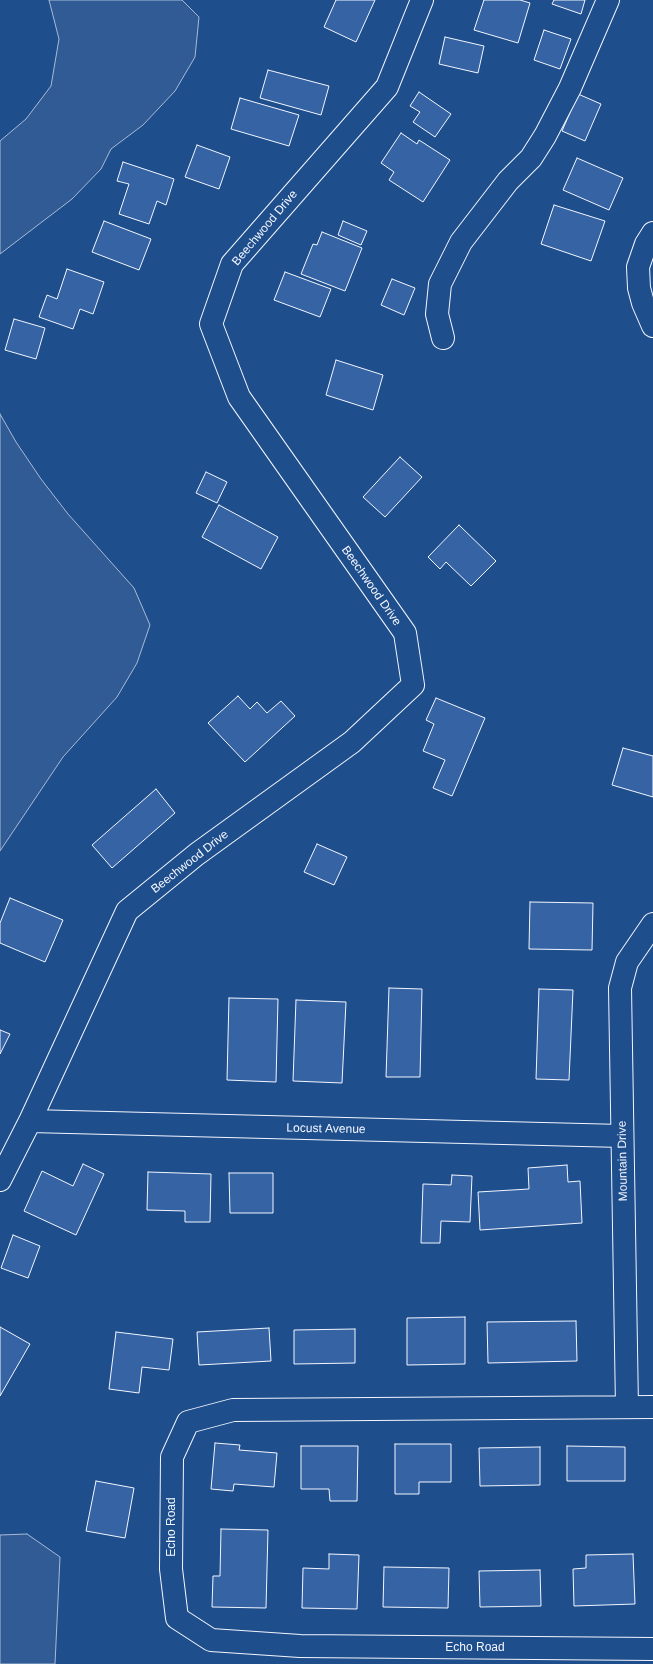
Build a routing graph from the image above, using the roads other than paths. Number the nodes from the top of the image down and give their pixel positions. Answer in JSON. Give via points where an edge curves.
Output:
{"nodes":[{"id":1,"x":422,"y":0,"type":"edge"},
{"id":2,"x":608,"y":0,"type":"edge"},
{"id":3,"x":653,"y":234,"type":"edge"},
{"id":4,"x":653,"y":326,"type":"edge"},
{"id":5,"x":442,"y":338,"type":"dead end"},
{"id":6,"x":653,"y":924,"type":"edge"},
{"id":7,"x":30,"y":1121,"type":"junction"},
{"id":8,"x":622,"y":1136,"type":"junction"},
{"id":9,"x":0,"y":1180,"type":"edge"},
{"id":10,"x":627,"y":1407,"type":"junction"},
{"id":11,"x":653,"y":1407,"type":"edge"},
{"id":12,"x":653,"y":1649,"type":"edge"}],
"edges":[{"from":1,"to":7,"type":"street","name":"Beechwood Drive","via":[[386,87],[232,264],[211,324],[239,397],[405,633],[413,685],[352,742],[197,854],[127,912]]},
{"from":2,"to":5,"type":"street","via":[[570,88],[545,136],[531,158],[508,181],[461,242],[440,284],[437,314]]},
{"from":3,"to":4,"type":"street","via":[[646,244],[638,267],[639,288]]},
{"from":6,"to":8,"type":"street","name":"Mountain Drive","via":[[628,962],[620,988]]},
{"from":7,"to":8,"type":"street","name":"Locust Avenue"},
{"from":7,"to":9,"type":"street","name":"Beechwood Drive"},
{"from":8,"to":10,"type":"street","name":"Mountain Drive"},
{"from":10,"to":11,"type":"street","name":"Echo Road"},
{"from":10,"to":12,"type":"street","name":"Echo Road","via":[[232,1410],[188,1422],[172,1457],[171,1569],[177,1618],[211,1640],[300,1646]]}]}
